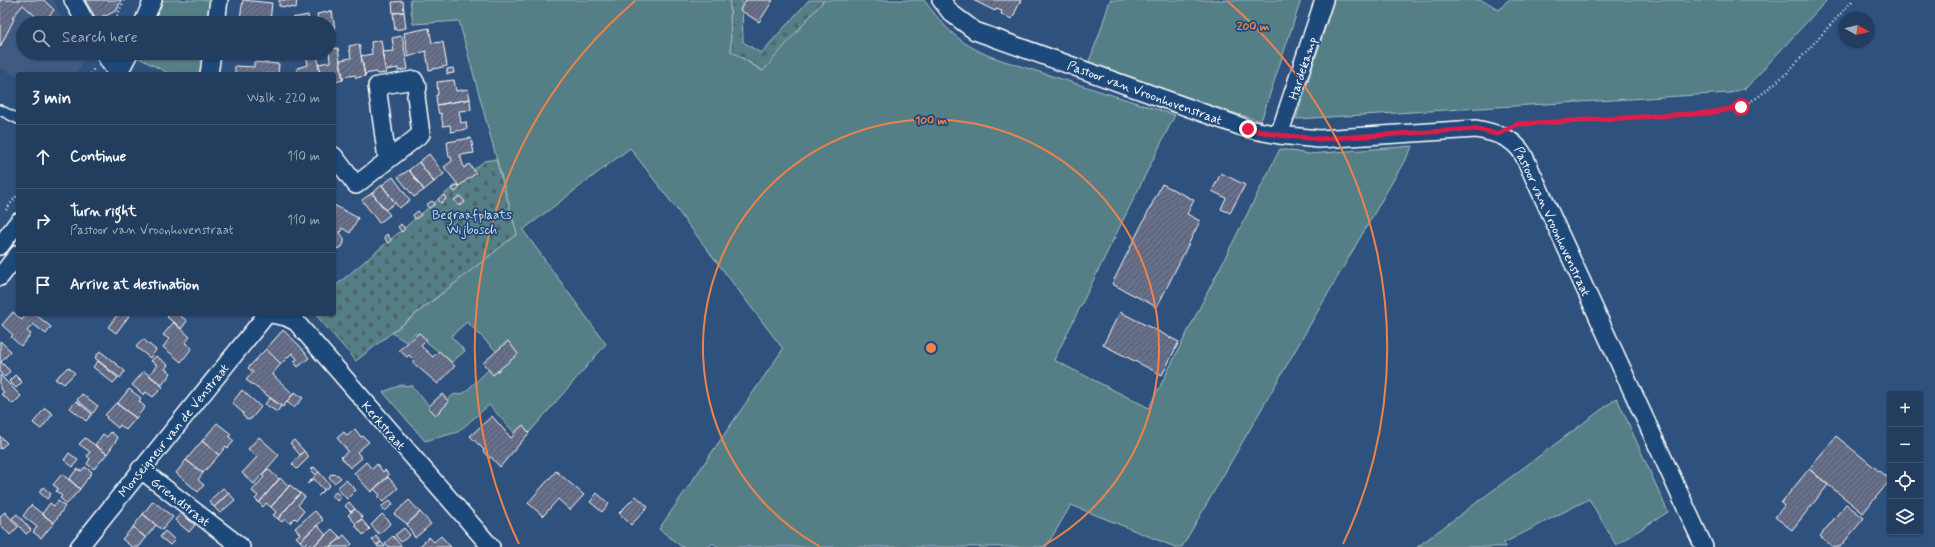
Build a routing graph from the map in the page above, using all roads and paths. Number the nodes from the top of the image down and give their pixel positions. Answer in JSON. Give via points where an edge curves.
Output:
{"nodes":[{"id":1,"x":73,"y":0,"type":"edge"},
{"id":2,"x":124,"y":0,"type":"edge"},
{"id":3,"x":153,"y":0,"type":"edge"},
{"id":4,"x":219,"y":0,"type":"edge"},
{"id":5,"x":941,"y":0,"type":"edge"},
{"id":6,"x":1324,"y":0,"type":"edge"},
{"id":7,"x":1853,"y":0,"type":"edge"},
{"id":8,"x":82,"y":16,"type":"edge"},
{"id":9,"x":117,"y":16,"type":"edge"},
{"id":10,"x":146,"y":16,"type":"edge"},
{"id":11,"x":217,"y":16,"type":"edge"},
{"id":12,"x":109,"y":60,"type":"edge"},
{"id":13,"x":125,"y":60,"type":"edge"},
{"id":14,"x":211,"y":60,"type":"edge"},
{"id":15,"x":117,"y":72,"type":"edge"},
{"id":16,"x":119,"y":72,"type":"edge"},
{"id":17,"x":209,"y":72,"type":"edge"},
{"id":18,"x":0,"y":110,"type":"edge"},
{"id":19,"x":16,"y":118,"type":"edge"},
{"id":20,"x":1498,"y":134,"type":"junction"},
{"id":21,"x":1279,"y":135,"type":"junction"},
{"id":22,"x":336,"y":159,"type":"edge"},
{"id":23,"x":387,"y":160,"type":"dead end"},
{"id":24,"x":16,"y":197,"type":"edge"},
{"id":25,"x":3,"y":215,"type":"dead end"},
{"id":26,"x":16,"y":225,"type":"edge"},
{"id":27,"x":0,"y":246,"type":"edge"},
{"id":28,"x":16,"y":257,"type":"edge"},
{"id":29,"x":0,"y":277,"type":"edge"},
{"id":30,"x":267,"y":316,"type":"edge"},
{"id":31,"x":275,"y":316,"type":"edge"},
{"id":32,"x":140,"y":469,"type":"junction"},
{"id":33,"x":79,"y":547,"type":"edge"},
{"id":34,"x":241,"y":547,"type":"edge"},
{"id":35,"x":491,"y":547,"type":"edge"},
{"id":36,"x":1704,"y":547,"type":"edge"}],
"edges":[{"from":1,"to":8,"type":"street"},
{"from":2,"to":9,"type":"path"},
{"from":3,"to":10,"type":"street"},
{"from":4,"to":11,"type":"street"},
{"from":5,"to":21,"type":"street","name":"Pastoor van Vroonhovenstraat","via":[[963,23],[994,39],[1248,129]]},
{"from":6,"to":21,"type":"street","name":"Hardekamp"},
{"from":7,"to":20,"type":"path","via":[[1787,73],[1758,97],[1741,107],[1708,113],[1517,124]]},
{"from":12,"to":15,"type":"street"},
{"from":13,"to":16,"type":"street"},
{"from":14,"to":17,"type":"street"},
{"from":18,"to":19,"type":"lane"},
{"from":20,"to":21,"type":"street","name":"Pastoor van Vroonhovenstraat","via":[[1476,129],[1318,139]]},
{"from":20,"to":36,"type":"street","name":"Pastoor van Vroonhovenstraat","via":[[1515,143],[1524,156]]},
{"from":22,"to":23,"type":"street","via":[[356,185]]},
{"from":24,"to":25,"type":"path"},
{"from":26,"to":27,"type":"street"},
{"from":28,"to":29,"type":"street"},
{"from":30,"to":32,"type":"street","name":"Monseigneur van de Venstraat"},
{"from":31,"to":35,"type":"street","name":"Kerkstraat","via":[[296,322]]},
{"from":32,"to":33,"type":"street","name":"Monseigneur van de Venstraat"},
{"from":32,"to":34,"type":"street","name":"Griendstraat"}]}
